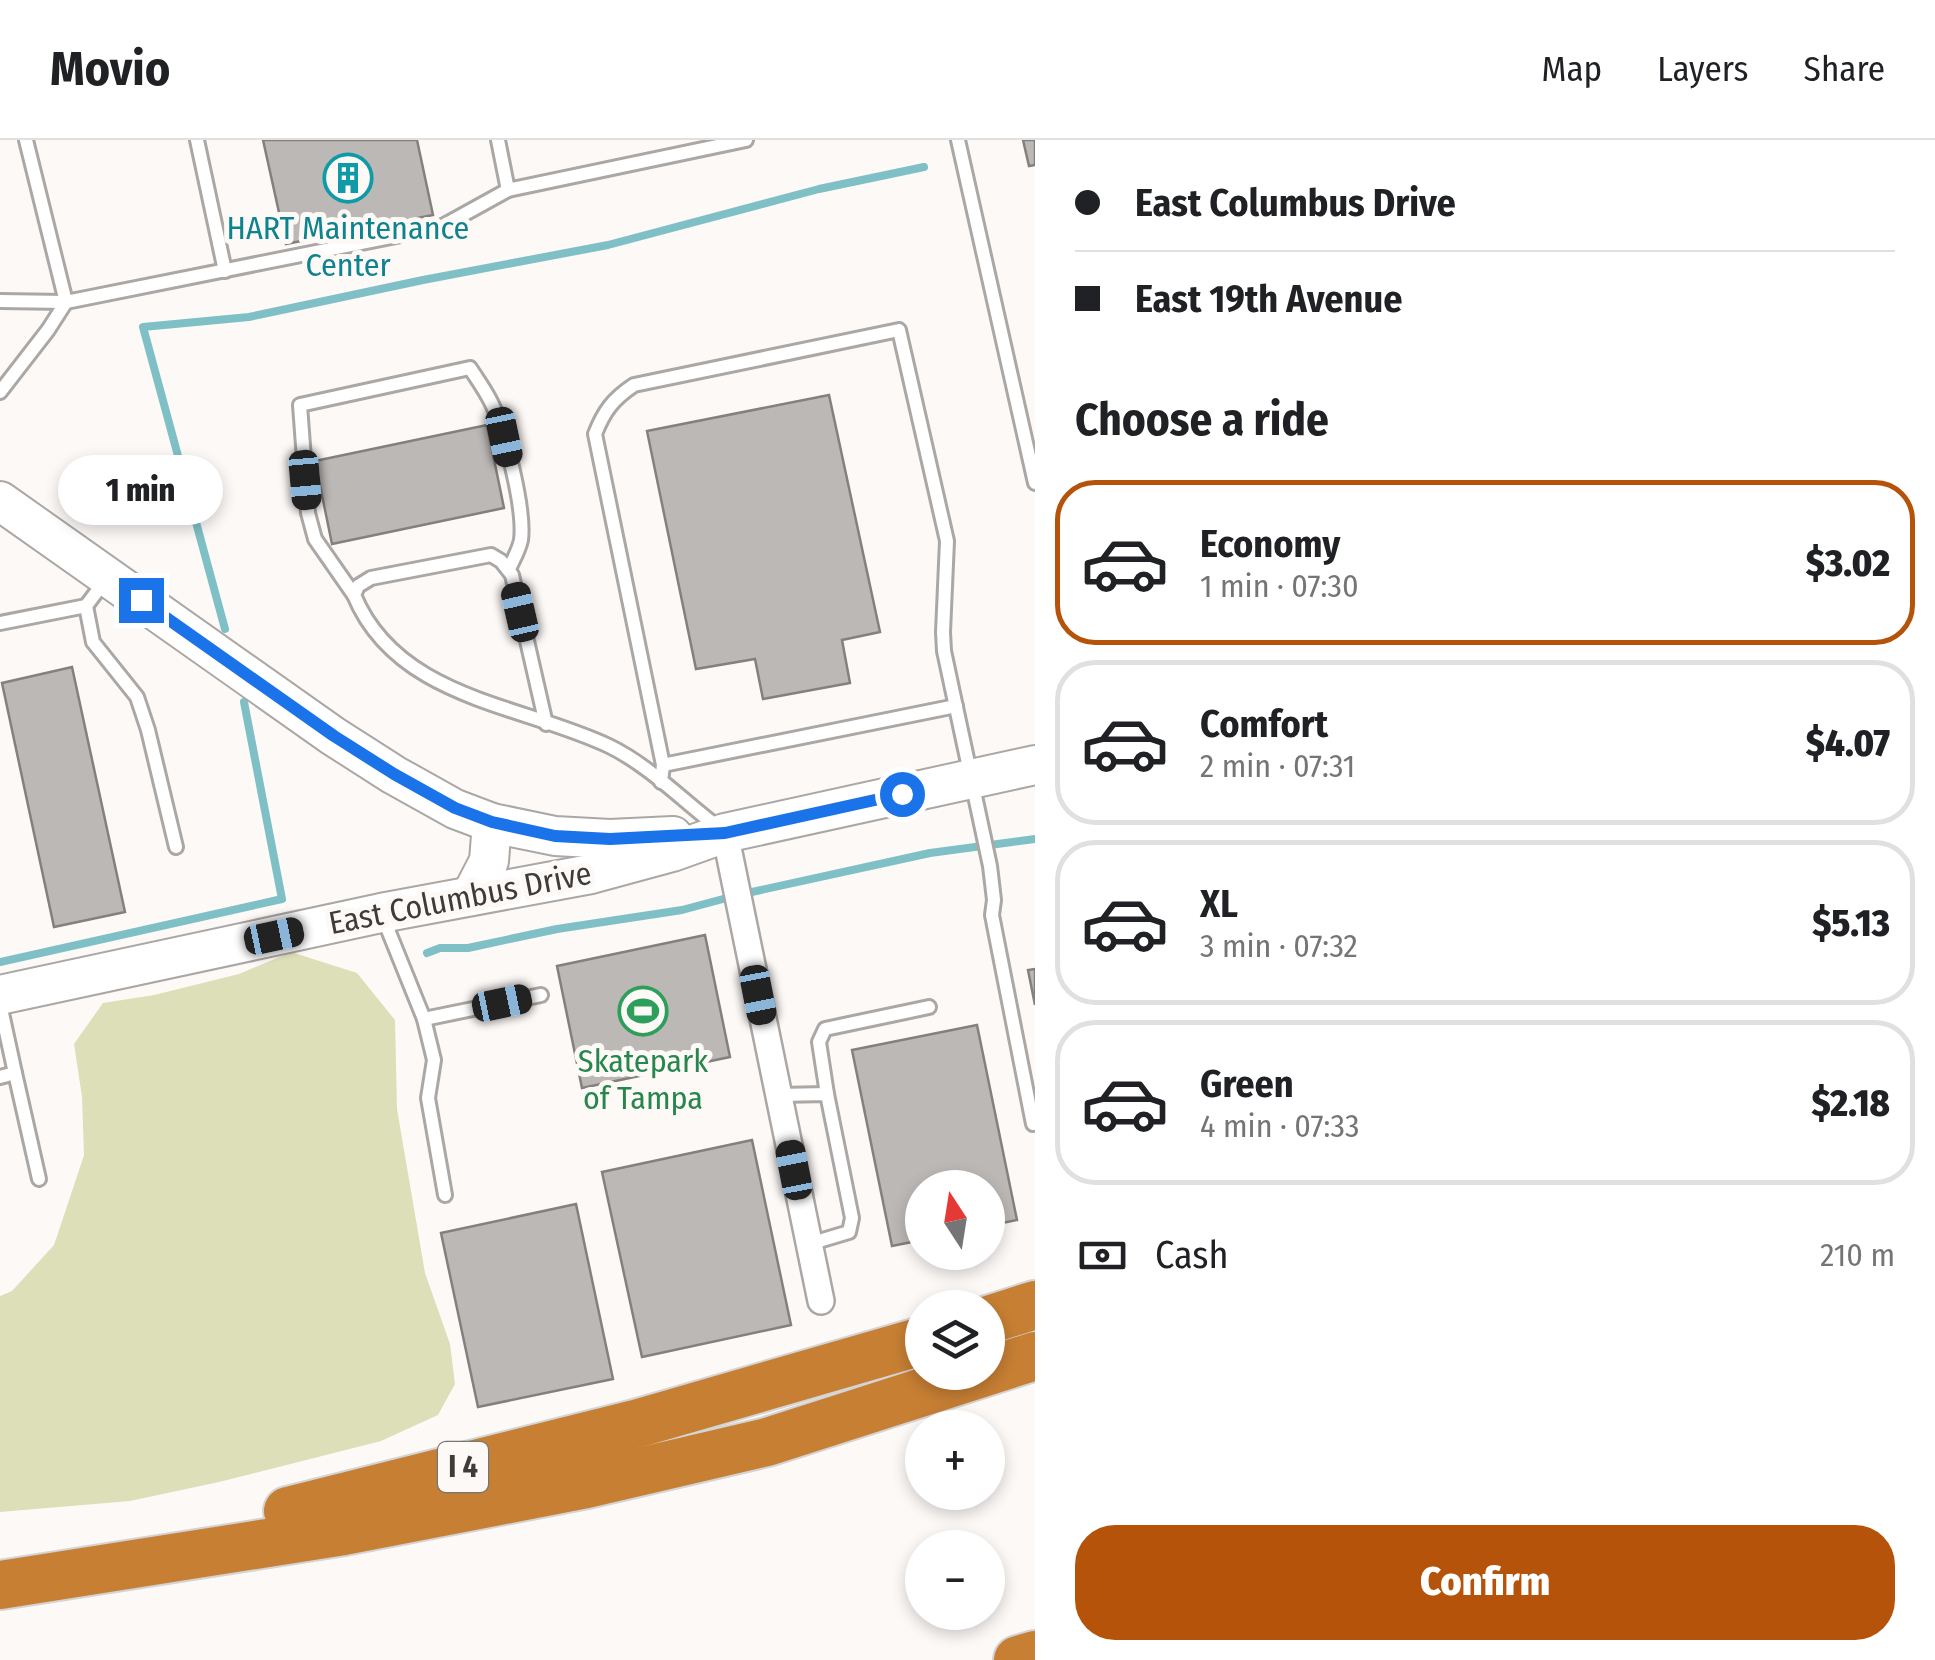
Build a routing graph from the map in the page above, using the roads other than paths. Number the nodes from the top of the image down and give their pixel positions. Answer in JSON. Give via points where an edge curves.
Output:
{"nodes":[{"id":1,"x":26,"y":140,"type":"edge"},
{"id":2,"x":197,"y":140,"type":"edge"},
{"id":3,"x":498,"y":140,"type":"edge"},
{"id":4,"x":746,"y":140,"type":"edge"},
{"id":5,"x":958,"y":140,"type":"edge"},
{"id":6,"x":508,"y":190,"type":"junction"},
{"id":7,"x":225,"y":271,"type":"junction"},
{"id":8,"x":0,"y":301,"type":"edge"},
{"id":9,"x":66,"y":302,"type":"junction"},
{"id":10,"x":0,"y":392,"type":"edge"},
{"id":11,"x":1035,"y":483,"type":"edge"},
{"id":12,"x":0,"y":502,"type":"edge"},
{"id":13,"x":508,"y":569,"type":"junction"},
{"id":14,"x":97,"y":592,"type":"junction"},
{"id":15,"x":354,"y":596,"type":"junction"},
{"id":16,"x":0,"y":623,"type":"edge"},
{"id":17,"x":956,"y":706,"type":"junction"},
{"id":18,"x":546,"y":724,"type":"junction"},
{"id":19,"x":664,"y":765,"type":"junction"},
{"id":20,"x":1035,"y":765,"type":"edge"},
{"id":21,"x":972,"y":778,"type":"junction"},
{"id":22,"x":662,"y":782,"type":"junction"},
{"id":23,"x":492,"y":822,"type":"junction"},
{"id":24,"x":725,"y":833,"type":"junction"},
{"id":25,"x":176,"y":847,"type":"dead end"},
{"id":26,"x":471,"y":896,"type":"junction"},
{"id":27,"x":381,"y":913,"type":"junction"},
{"id":28,"x":0,"y":995,"type":"edge"},
{"id":29,"x":540,"y":995,"type":"dead end"},
{"id":30,"x":0,"y":1004,"type":"edge"},
{"id":31,"x":929,"y":1007,"type":"dead end"},
{"id":32,"x":424,"y":1019,"type":"junction"},
{"id":33,"x":15,"y":1074,"type":"junction"},
{"id":34,"x":0,"y":1077,"type":"edge"},
{"id":35,"x":827,"y":1094,"type":"junction"},
{"id":36,"x":779,"y":1095,"type":"junction"},
{"id":37,"x":1033,"y":1124,"type":"edge"},
{"id":38,"x":39,"y":1180,"type":"dead end"},
{"id":39,"x":445,"y":1195,"type":"dead end"},
{"id":40,"x":809,"y":1244,"type":"junction"},
{"id":41,"x":821,"y":1301,"type":"dead end"},
{"id":42,"x":1035,"y":1305,"type":"edge"},
{"id":43,"x":1005,"y":1315,"type":"edge"},
{"id":44,"x":905,"y":1347,"type":"edge"},
{"id":45,"x":1035,"y":1356,"type":"edge"},
{"id":46,"x":0,"y":1582,"type":"edge"},
{"id":47,"x":1035,"y":1655,"type":"edge"},
{"id":48,"x":1018,"y":1660,"type":"edge"}],
"edges":[{"from":1,"to":9,"type":"lane"},
{"from":2,"to":7,"type":"lane"},
{"from":3,"to":6,"type":"lane"},
{"from":4,"to":6,"type":"lane"},
{"from":5,"to":11,"type":"lane"},
{"from":6,"to":7,"type":"lane","via":[[441,228]]},
{"from":7,"to":9,"type":"lane"},
{"from":8,"to":9,"type":"lane"},
{"from":9,"to":10,"type":"lane"},
{"from":12,"to":14,"type":"main road"},
{"from":13,"to":15,"type":"lane","via":[[491,555],[371,578]]},
{"from":13,"to":15,"type":"lane","via":[[522,524],[504,437],[470,368],[300,405],[315,540]]},
{"from":13,"to":18,"type":"lane"},
{"from":14,"to":16,"type":"lane"},
{"from":14,"to":23,"type":"main road","via":[[394,774]]},
{"from":14,"to":25,"type":"lane","via":[[92,642],[136,697]]},
{"from":15,"to":18,"type":"lane","via":[[397,655],[428,677]]},
{"from":17,"to":19,"type":"lane"},
{"from":17,"to":19,"type":"lane","via":[[943,632],[947,541],[899,330],[634,386],[603,414],[594,434]]},
{"from":17,"to":21,"type":"lane"},
{"from":18,"to":22,"type":"lane","via":[[610,747]]},
{"from":19,"to":22,"type":"lane"},
{"from":20,"to":21,"type":"main road","name":"East Columbus Drive"},
{"from":21,"to":24,"type":"main road","name":"East Columbus Drive"},
{"from":21,"to":37,"type":"lane"},
{"from":22,"to":24,"type":"lane"},
{"from":23,"to":24,"type":"main road","via":[[610,839]]},
{"from":23,"to":26,"type":"main road","via":[[489,861]]},
{"from":24,"to":26,"type":"main road","name":"East Columbus Drive","via":[[591,874]]},
{"from":24,"to":36,"type":"street"},
{"from":26,"to":27,"type":"main road","name":"East Columbus Drive"},
{"from":27,"to":28,"type":"main road","name":"East Columbus Drive"},
{"from":27,"to":32,"type":"lane"},
{"from":29,"to":32,"type":"lane"},
{"from":30,"to":33,"type":"lane"},
{"from":31,"to":35,"type":"lane","via":[[825,1029],[820,1042]]},
{"from":32,"to":39,"type":"lane","via":[[434,1060],[428,1098]]},
{"from":33,"to":34,"type":"lane"},
{"from":33,"to":38,"type":"lane"},
{"from":35,"to":36,"type":"lane"},
{"from":35,"to":40,"type":"lane","via":[[852,1218],[849,1232]]},
{"from":36,"to":40,"type":"street"},
{"from":40,"to":41,"type":"street"},
{"from":42,"to":43,"type":"highway"},
{"from":44,"to":46,"type":"highway","number":"I 4","via":[[639,1423]]},
{"from":45,"to":46,"type":"highway","via":[[767,1442],[587,1484],[344,1531]]},
{"from":47,"to":48,"type":"highway"}]}
